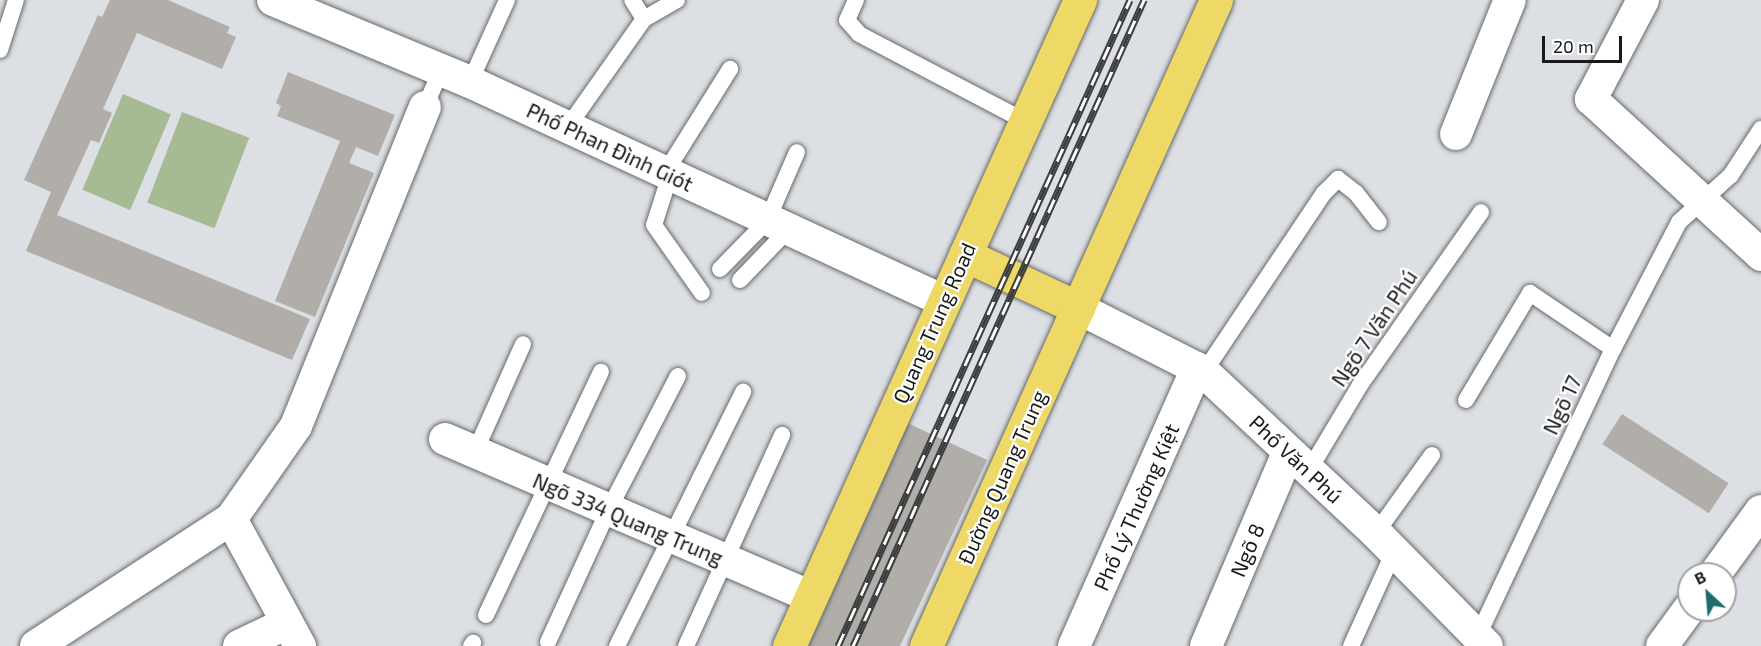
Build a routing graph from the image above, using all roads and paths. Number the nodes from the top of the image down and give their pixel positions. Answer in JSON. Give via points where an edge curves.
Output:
{"nodes":[{"id":1,"x":16,"y":0,"type":"edge"},
{"id":2,"x":273,"y":0,"type":"edge"},
{"id":3,"x":507,"y":0,"type":"edge"},
{"id":4,"x":632,"y":0,"type":"edge"},
{"id":5,"x":677,"y":0,"type":"edge"},
{"id":6,"x":856,"y":0,"type":"edge"},
{"id":7,"x":1080,"y":0,"type":"edge"},
{"id":8,"x":1216,"y":0,"type":"edge"},
{"id":9,"x":1510,"y":0,"type":"edge"},
{"id":10,"x":1644,"y":0,"type":"edge"},
{"id":11,"x":644,"y":19,"type":"junction"},
{"id":12,"x":0,"y":50,"type":"edge"},
{"id":13,"x":730,"y":69,"type":"dead end"},
{"id":14,"x":441,"y":70,"type":"junction"},
{"id":15,"x":470,"y":82,"type":"junction"},
{"id":16,"x":425,"y":107,"type":"joint"},
{"id":17,"x":1025,"y":122,"type":"junction"},
{"id":18,"x":567,"y":128,"type":"junction"},
{"id":19,"x":1761,"y":129,"type":"edge"},
{"id":20,"x":1456,"y":134,"type":"dead end"},
{"id":21,"x":797,"y":152,"type":"dead end"},
{"id":22,"x":668,"y":174,"type":"junction"},
{"id":23,"x":1701,"y":201,"type":"junction"},
{"id":24,"x":1481,"y":212,"type":"dead end"},
{"id":25,"x":1380,"y":222,"type":"dead end"},
{"id":26,"x":778,"y":225,"type":"junction"},
{"id":27,"x":964,"y":255,"type":"junction"},
{"id":28,"x":1761,"y":255,"type":"edge"},
{"id":29,"x":720,"y":269,"type":"dead end"},
{"id":30,"x":740,"y":280,"type":"dead end"},
{"id":31,"x":702,"y":293,"type":"dead end"},
{"id":32,"x":944,"y":301,"type":"junction"},
{"id":33,"x":1078,"y":308,"type":"junction"},
{"id":34,"x":523,"y":344,"type":"dead end"},
{"id":35,"x":1613,"y":349,"type":"junction"},
{"id":36,"x":1201,"y":370,"type":"junction"},
{"id":37,"x":601,"y":372,"type":"dead end"},
{"id":38,"x":678,"y":376,"type":"dead end"},
{"id":39,"x":743,"y":392,"type":"dead end"},
{"id":40,"x":1466,"y":400,"type":"dead end"},
{"id":41,"x":782,"y":435,"type":"dead end"},
{"id":42,"x":445,"y":440,"type":"dead end"},
{"id":43,"x":475,"y":452,"type":"junction"},
{"id":44,"x":1432,"y":455,"type":"dead end"},
{"id":45,"x":1298,"y":463,"type":"junction"},
{"id":46,"x":547,"y":484,"type":"junction"},
{"id":47,"x":608,"y":511,"type":"junction"},
{"id":48,"x":1761,"y":511,"type":"edge"},
{"id":49,"x":231,"y":519,"type":"junction"},
{"id":50,"x":670,"y":537,"type":"junction"},
{"id":51,"x":1385,"y":543,"type":"junction"},
{"id":52,"x":727,"y":562,"type":"junction"},
{"id":53,"x":1724,"y":562,"type":"edge"},
{"id":54,"x":811,"y":597,"type":"junction"},
{"id":55,"x":486,"y":615,"type":"dead end"},
{"id":56,"x":1680,"y":622,"type":"edge"},
{"id":57,"x":294,"y":634,"type":"edge"},
{"id":58,"x":548,"y":642,"type":"dead end"},
{"id":59,"x":1480,"y":643,"type":"edge"},
{"id":60,"x":36,"y":646,"type":"edge"},
{"id":61,"x":239,"y":646,"type":"edge"},
{"id":62,"x":617,"y":646,"type":"edge"},
{"id":63,"x":686,"y":646,"type":"edge"},
{"id":64,"x":789,"y":646,"type":"edge"},
{"id":65,"x":926,"y":646,"type":"edge"},
{"id":66,"x":1074,"y":646,"type":"edge"},
{"id":67,"x":1206,"y":646,"type":"edge"},
{"id":68,"x":1351,"y":646,"type":"edge"},
{"id":69,"x":1662,"y":646,"type":"edge"}],
"edges":[{"from":1,"to":12,"type":"lane"},
{"from":2,"to":14,"type":"street","name":"Phố Phan Đình Giót"},
{"from":3,"to":15,"type":"lane"},
{"from":4,"to":11,"type":"lane"},
{"from":5,"to":11,"type":"lane"},
{"from":6,"to":17,"type":"lane","via":[[847,20],[859,34]]},
{"from":7,"to":17,"type":"highway","name":"Quang Trung Road"},
{"from":8,"to":33,"type":"highway"},
{"from":9,"to":20,"type":"street"},
{"from":10,"to":23,"type":"street","via":[[1591,99]]},
{"from":11,"to":18,"type":"lane"},
{"from":13,"to":22,"type":"lane"},
{"from":14,"to":15,"type":"street","name":"Phố Phan Đình Giót"},
{"from":14,"to":16,"type":"lane"},
{"from":15,"to":18,"type":"street","name":"Phố Phan Đình Giót"},
{"from":16,"to":49,"type":"street","via":[[296,426]]},
{"from":17,"to":27,"type":"highway","name":"Quang Trung Road"},
{"from":18,"to":22,"type":"street","name":"Phố Phan Đình Giót"},
{"from":19,"to":23,"type":"lane","name":"Ngõ 17","via":[[1731,175]]},
{"from":21,"to":26,"type":"lane"},
{"from":22,"to":26,"type":"street","name":"Phố Phan Đình Giót"},
{"from":22,"to":31,"type":"lane","via":[[654,225]]},
{"from":23,"to":28,"type":"street"},
{"from":23,"to":35,"type":"lane","name":"Ngõ 17","via":[[1678,222]]},
{"from":24,"to":45,"type":"lane","name":"Ngõ 7 Văn Phú","via":[[1360,385]]},
{"from":25,"to":36,"type":"lane","via":[[1356,192],[1338,179],[1324,193]]},
{"from":26,"to":29,"type":"lane"},
{"from":26,"to":30,"type":"lane"},
{"from":26,"to":32,"type":"street","name":"Phố Phan Đình Giót"},
{"from":27,"to":32,"type":"highway","name":"Quang Trung Road"},
{"from":27,"to":33,"type":"highway"},
{"from":32,"to":54,"type":"highway","name":"Quang Trung Road"},
{"from":33,"to":36,"type":"street","name":"Phố Văn Phú"},
{"from":33,"to":65,"type":"highway","name":"Đường Quang Trung"},
{"from":34,"to":43,"type":"lane"},
{"from":35,"to":40,"type":"lane","via":[[1530,292]]},
{"from":35,"to":59,"type":"lane","name":"Ngõ 17"},
{"from":36,"to":45,"type":"street","name":"Phố Văn Phú"},
{"from":36,"to":66,"type":"street","name":"Phố Lý Thường Kiệt"},
{"from":37,"to":46,"type":"lane"},
{"from":38,"to":47,"type":"lane"},
{"from":39,"to":50,"type":"lane"},
{"from":41,"to":52,"type":"lane"},
{"from":42,"to":43,"type":"street","name":"Ngõ 334 Quang Trung"},
{"from":43,"to":46,"type":"street","name":"Ngõ 334 Quang Trung"},
{"from":44,"to":51,"type":"lane"},
{"from":45,"to":51,"type":"street","name":"Phố Văn Phú"},
{"from":45,"to":67,"type":"street","name":"Ngõ 8"},
{"from":46,"to":47,"type":"street","name":"Ngõ 334 Quang Trung"},
{"from":46,"to":55,"type":"lane"},
{"from":47,"to":50,"type":"street","name":"Ngõ 334 Quang Trung"},
{"from":47,"to":58,"type":"lane"},
{"from":48,"to":53,"type":"street"},
{"from":49,"to":57,"type":"street"},
{"from":49,"to":60,"type":"street"},
{"from":50,"to":52,"type":"street","name":"Ngõ 334 Quang Trung"},
{"from":50,"to":62,"type":"lane"},
{"from":51,"to":59,"type":"street","name":"Phố Văn Phú"},
{"from":51,"to":68,"type":"lane"},
{"from":52,"to":54,"type":"street","name":"Ngõ 334 Quang Trung"},
{"from":52,"to":63,"type":"lane"},
{"from":54,"to":64,"type":"highway","name":"Quang Trung Road"},
{"from":56,"to":69,"type":"street"},
{"from":57,"to":61,"type":"street"}]}
